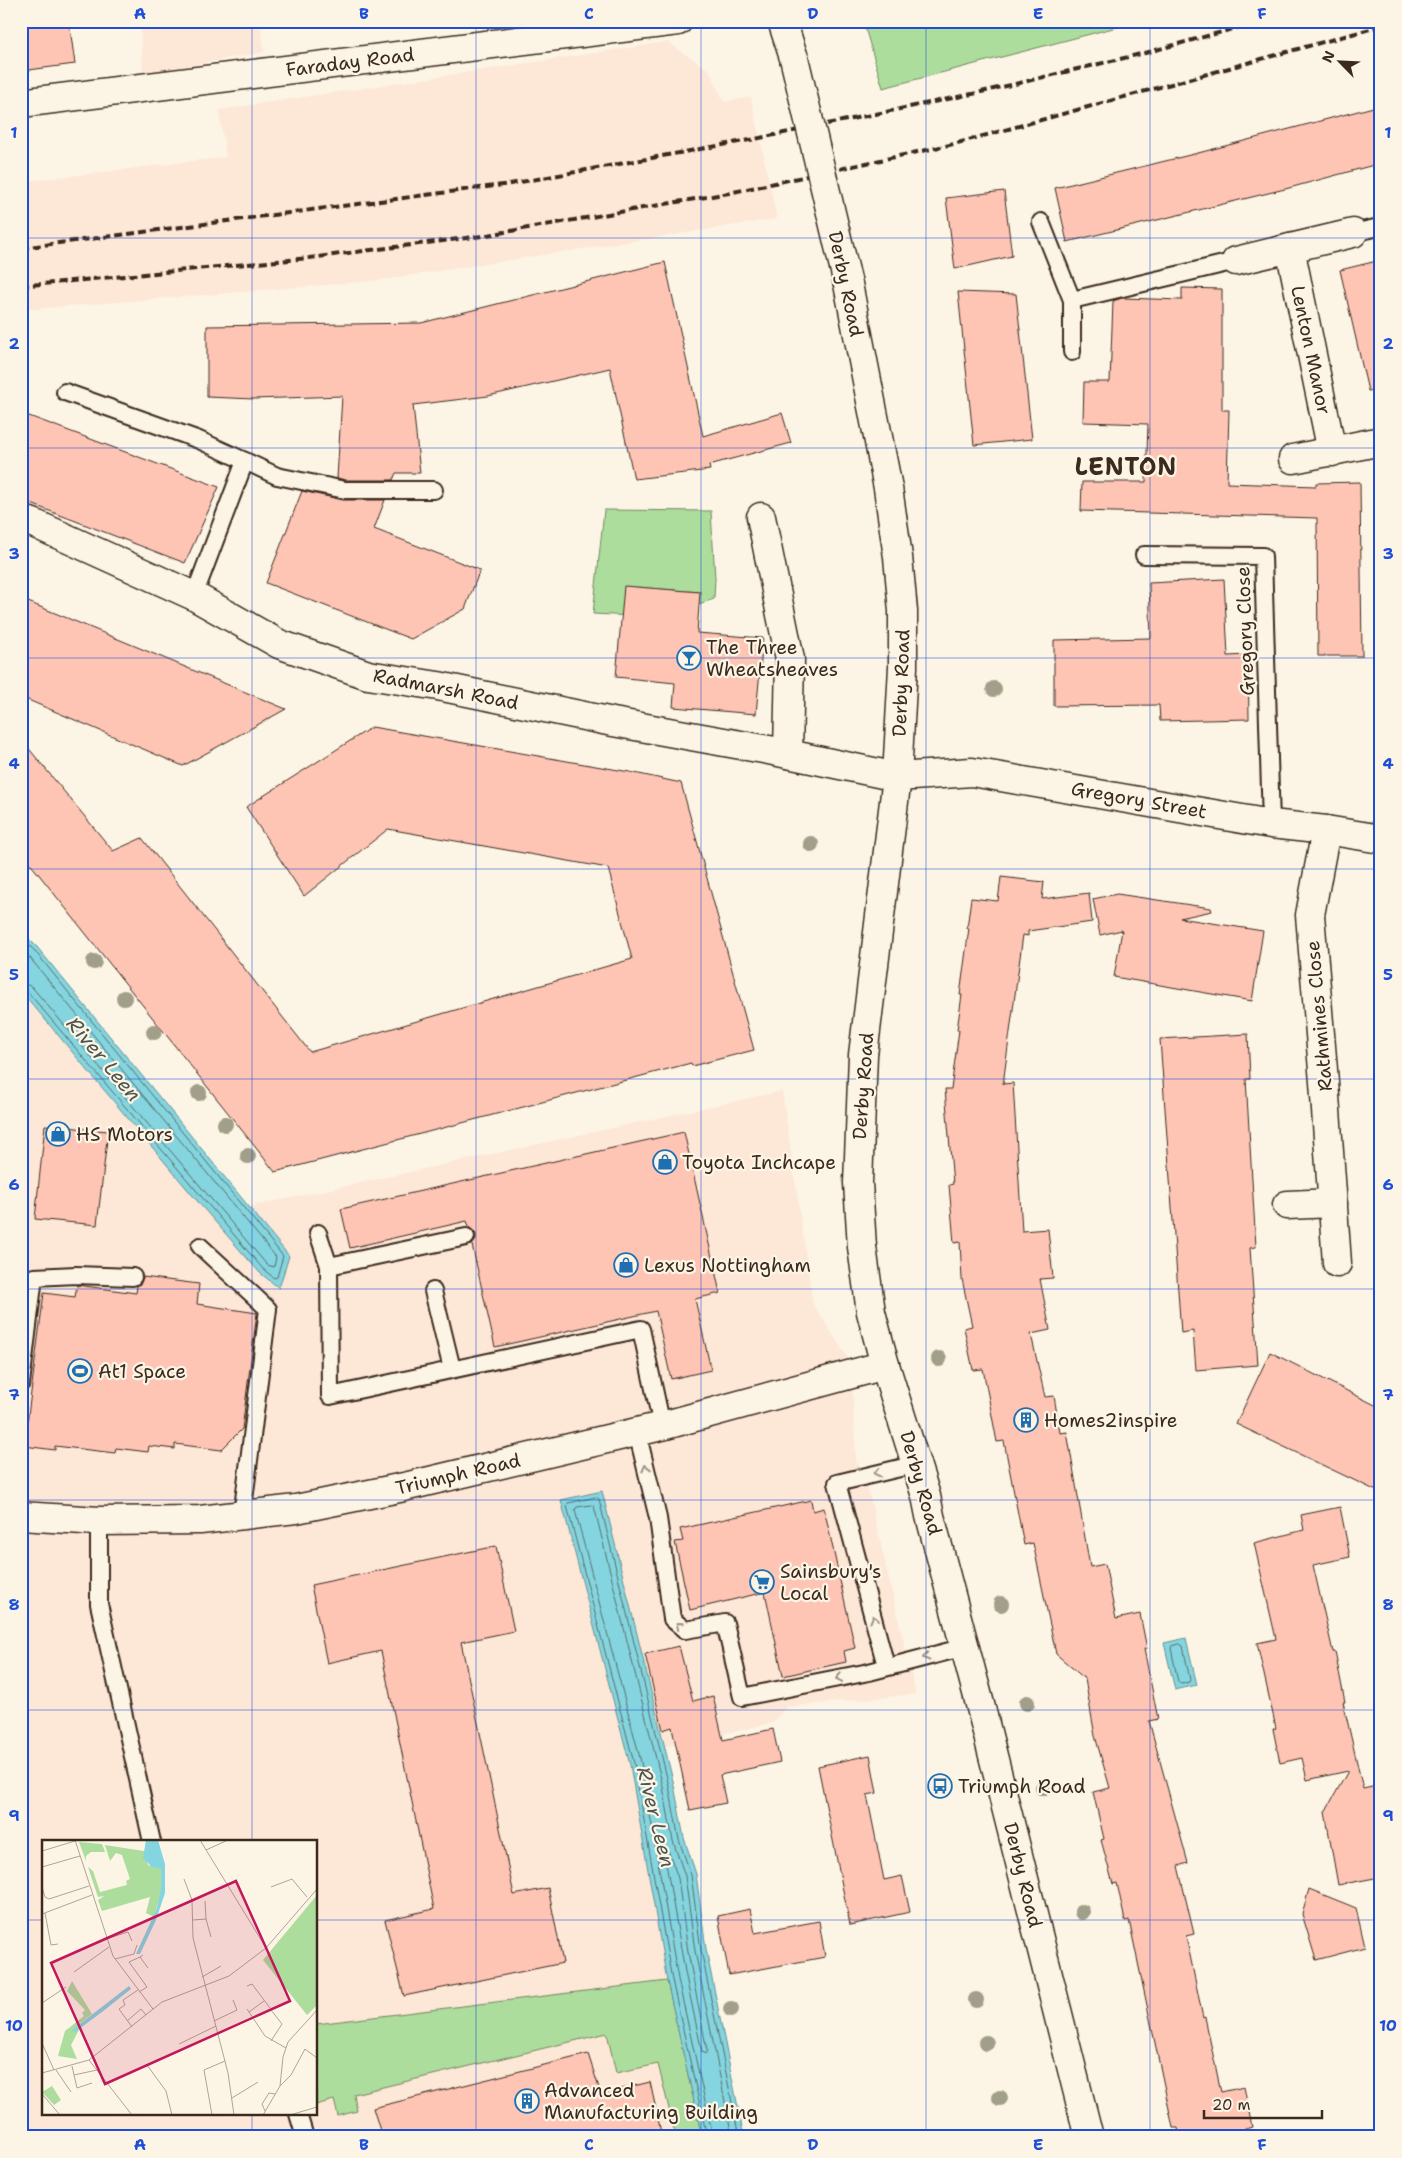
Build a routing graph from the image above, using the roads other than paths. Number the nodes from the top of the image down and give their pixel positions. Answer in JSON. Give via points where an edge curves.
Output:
{"nodes":[{"id":1,"x":678,"y":21,"type":"edge"},
{"id":2,"x":782,"y":21,"type":"edge"},
{"id":3,"x":21,"y":103,"type":"edge"},
{"id":4,"x":1042,"y":222,"type":"dead end"},
{"id":5,"x":1364,"y":230,"type":"dead end"},
{"id":6,"x":1290,"y":248,"type":"junction"},
{"id":7,"x":1236,"y":261,"type":"joint"},
{"id":8,"x":1072,"y":300,"type":"junction"},
{"id":9,"x":1072,"y":352,"type":"dead end"},
{"id":10,"x":65,"y":392,"type":"dead end"},
{"id":11,"x":1381,"y":441,"type":"edge"},
{"id":12,"x":1332,"y":452,"type":"junction"},
{"id":13,"x":1293,"y":459,"type":"dead end"},
{"id":14,"x":245,"y":462,"type":"junction"},
{"id":15,"x":434,"y":490,"type":"dead end"},
{"id":16,"x":762,"y":517,"type":"dead end"},
{"id":17,"x":21,"y":519,"type":"edge"},
{"id":18,"x":1144,"y":555,"type":"dead end"},
{"id":19,"x":194,"y":596,"type":"junction"},
{"id":20,"x":788,"y":754,"type":"junction"},
{"id":21,"x":897,"y":777,"type":"junction"},
{"id":22,"x":1270,"y":824,"type":"junction"},
{"id":23,"x":1326,"y":830,"type":"junction"},
{"id":24,"x":1381,"y":839,"type":"edge"},
{"id":25,"x":1333,"y":1203,"type":"junction"},
{"id":26,"x":1287,"y":1205,"type":"dead end"},
{"id":27,"x":318,"y":1232,"type":"dead end"},
{"id":28,"x":466,"y":1237,"type":"dead end"},
{"id":29,"x":200,"y":1246,"type":"dead end"},
{"id":30,"x":1337,"y":1263,"type":"dead end"},
{"id":31,"x":329,"y":1266,"type":"junction"},
{"id":32,"x":132,"y":1277,"type":"dead end"},
{"id":33,"x":433,"y":1291,"type":"dead end"},
{"id":34,"x":885,"y":1365,"type":"junction"},
{"id":35,"x":452,"y":1369,"type":"junction"},
{"id":36,"x":21,"y":1383,"type":"edge"},
{"id":37,"x":649,"y":1429,"type":"junction"},
{"id":38,"x":917,"y":1464,"type":"junction"},
{"id":39,"x":21,"y":1516,"type":"edge"},
{"id":40,"x":242,"y":1516,"type":"junction"},
{"id":41,"x":99,"y":1521,"type":"junction"},
{"id":42,"x":965,"y":1647,"type":"junction"},
{"id":43,"x":886,"y":1666,"type":"junction"},
{"id":44,"x":152,"y":1840,"type":"edge"},
{"id":45,"x":299,"y":2116,"type":"edge"},
{"id":46,"x":305,"y":2137,"type":"edge"},
{"id":47,"x":1089,"y":2137,"type":"edge"}],
"edges":[{"from":1,"to":3,"type":"street","name":"Faraday Road"},
{"from":2,"to":21,"type":"street","name":"Derby Road","bridge":true,"via":[[794,58],[848,284],[888,488],[903,611]]},
{"from":4,"to":8,"type":"lane"},
{"from":5,"to":6,"type":"street"},
{"from":6,"to":7,"type":"street"},
{"from":6,"to":12,"type":"street","name":"Lenton Manor"},
{"from":7,"to":8,"type":"lane"},
{"from":8,"to":9,"type":"lane"},
{"from":10,"to":14,"type":"lane","via":[[199,440]]},
{"from":11,"to":12,"type":"street"},
{"from":12,"to":13,"type":"street"},
{"from":14,"to":15,"type":"lane","via":[[277,476],[345,490]]},
{"from":14,"to":19,"type":"lane"},
{"from":16,"to":20,"type":"street","via":[[790,659]]},
{"from":17,"to":19,"type":"street","name":"Radmarsh Road","via":[[34,522]]},
{"from":18,"to":22,"type":"lane","name":"Gregory Close","via":[[1263,556]]},
{"from":19,"to":20,"type":"street","name":"Radmarsh Road","via":[[279,644],[368,675]]},
{"from":20,"to":21,"type":"street","name":"Radmarsh Road"},
{"from":21,"to":22,"type":"street","name":"Gregory Street","via":[[972,772]]},
{"from":21,"to":34,"type":"street","name":"Derby Road","via":[[863,1056],[858,1183],[862,1247],[872,1312]]},
{"from":22,"to":23,"type":"street","name":"Gregory Street"},
{"from":23,"to":24,"type":"street","name":"Gregory Street"},
{"from":23,"to":25,"type":"street","name":"Rathmines Close","via":[[1310,914]]},
{"from":25,"to":26,"type":"street"},
{"from":25,"to":30,"type":"street","name":"Rathmines Close"},
{"from":27,"to":31,"type":"lane"},
{"from":28,"to":31,"type":"lane"},
{"from":29,"to":40,"type":"lane","via":[[268,1309]]},
{"from":31,"to":35,"type":"lane","via":[[330,1396]]},
{"from":32,"to":36,"type":"lane","via":[[76,1275],[34,1278]]},
{"from":33,"to":35,"type":"lane"},
{"from":34,"to":37,"type":"street","name":"Triumph Road"},
{"from":34,"to":38,"type":"street","name":"Derby Road"},
{"from":35,"to":37,"type":"lane","via":[[641,1329]]},
{"from":37,"to":40,"type":"street","name":"Triumph Road","via":[[404,1487],[296,1509]]},
{"from":43,"to":37,"type":"lane","one_way":true,"via":[[742,1697],[725,1624],[685,1630],[672,1619]]},
{"from":38,"to":42,"type":"street","name":"Derby Road"},
{"from":38,"to":43,"type":"lane","via":[[837,1483]]},
{"from":39,"to":41,"type":"street","name":"Triumph Road"},
{"from":40,"to":41,"type":"street","name":"Triumph Road","via":[[200,1520]]},
{"from":41,"to":44,"type":"lane","via":[[99,1604]]},
{"from":42,"to":43,"type":"lane","one_way":true},
{"from":42,"to":47,"type":"street","name":"Derby Road"},
{"from":45,"to":46,"type":"lane"}]}
